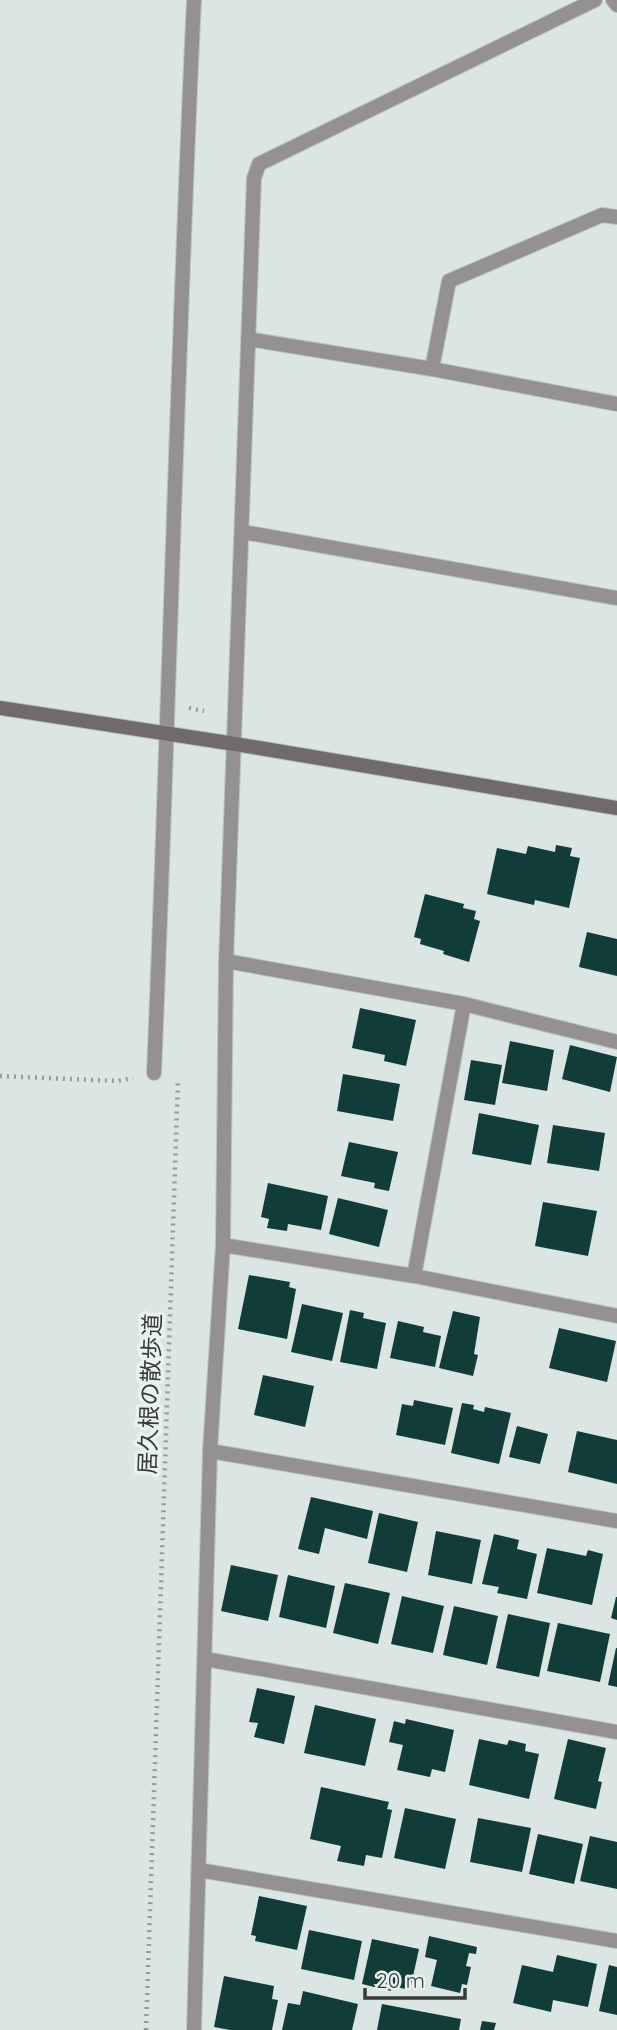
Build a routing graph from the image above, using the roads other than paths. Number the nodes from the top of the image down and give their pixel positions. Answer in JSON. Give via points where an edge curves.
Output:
{"nodes":[{"id":1,"x":194,"y":0,"type":"edge"},
{"id":2,"x":595,"y":0,"type":"edge"},
{"id":3,"x":613,"y":0,"type":"edge"},
{"id":4,"x":617,"y":5,"type":"edge"},
{"id":5,"x":617,"y":217,"type":"edge"},
{"id":6,"x":248,"y":339,"type":"junction"},
{"id":7,"x":432,"y":369,"type":"junction"},
{"id":8,"x":617,"y":404,"type":"edge"},
{"id":9,"x":243,"y":532,"type":"junction"},
{"id":10,"x":617,"y":598,"type":"edge"},
{"id":11,"x":0,"y":708,"type":"edge"},
{"id":12,"x":168,"y":734,"type":"junction"},
{"id":13,"x":235,"y":744,"type":"junction"},
{"id":14,"x":617,"y":808,"type":"edge"},
{"id":15,"x":226,"y":961,"type":"junction"},
{"id":16,"x":464,"y":1004,"type":"junction"},
{"id":17,"x":617,"y":1042,"type":"edge"},
{"id":18,"x":154,"y":1073,"type":"road end"},
{"id":19,"x":223,"y":1245,"type":"junction"},
{"id":20,"x":414,"y":1276,"type":"junction"},
{"id":21,"x":617,"y":1316,"type":"edge"},
{"id":22,"x":210,"y":1451,"type":"junction"},
{"id":23,"x":617,"y":1521,"type":"edge"},
{"id":24,"x":205,"y":1659,"type":"junction"},
{"id":25,"x":617,"y":1732,"type":"edge"},
{"id":26,"x":199,"y":1870,"type":"junction"},
{"id":27,"x":617,"y":1941,"type":"edge"},
{"id":28,"x":194,"y":2030,"type":"edge"}],
"edges":[{"from":1,"to":12,"type":"street"},
{"from":2,"to":6,"type":"street","via":[[259,164],[254,177]]},
{"from":3,"to":4,"type":"street"},
{"from":5,"to":7,"type":"street","via":[[602,215],[449,281]]},
{"from":6,"to":7,"type":"street"},
{"from":6,"to":9,"type":"street"},
{"from":7,"to":8,"type":"street"},
{"from":9,"to":10,"type":"street"},
{"from":9,"to":13,"type":"street"},
{"from":11,"to":12,"type":"street"},
{"from":12,"to":13,"type":"street"},
{"from":12,"to":18,"type":"street"},
{"from":13,"to":14,"type":"street"},
{"from":13,"to":15,"type":"street"},
{"from":15,"to":16,"type":"street"},
{"from":15,"to":19,"type":"street"},
{"from":16,"to":17,"type":"street"},
{"from":16,"to":20,"type":"street"},
{"from":19,"to":20,"type":"street"},
{"from":19,"to":22,"type":"street"},
{"from":20,"to":21,"type":"street"},
{"from":22,"to":23,"type":"street"},
{"from":22,"to":24,"type":"street"},
{"from":24,"to":25,"type":"street"},
{"from":24,"to":26,"type":"street"},
{"from":26,"to":27,"type":"street"},
{"from":26,"to":28,"type":"street"}]}
